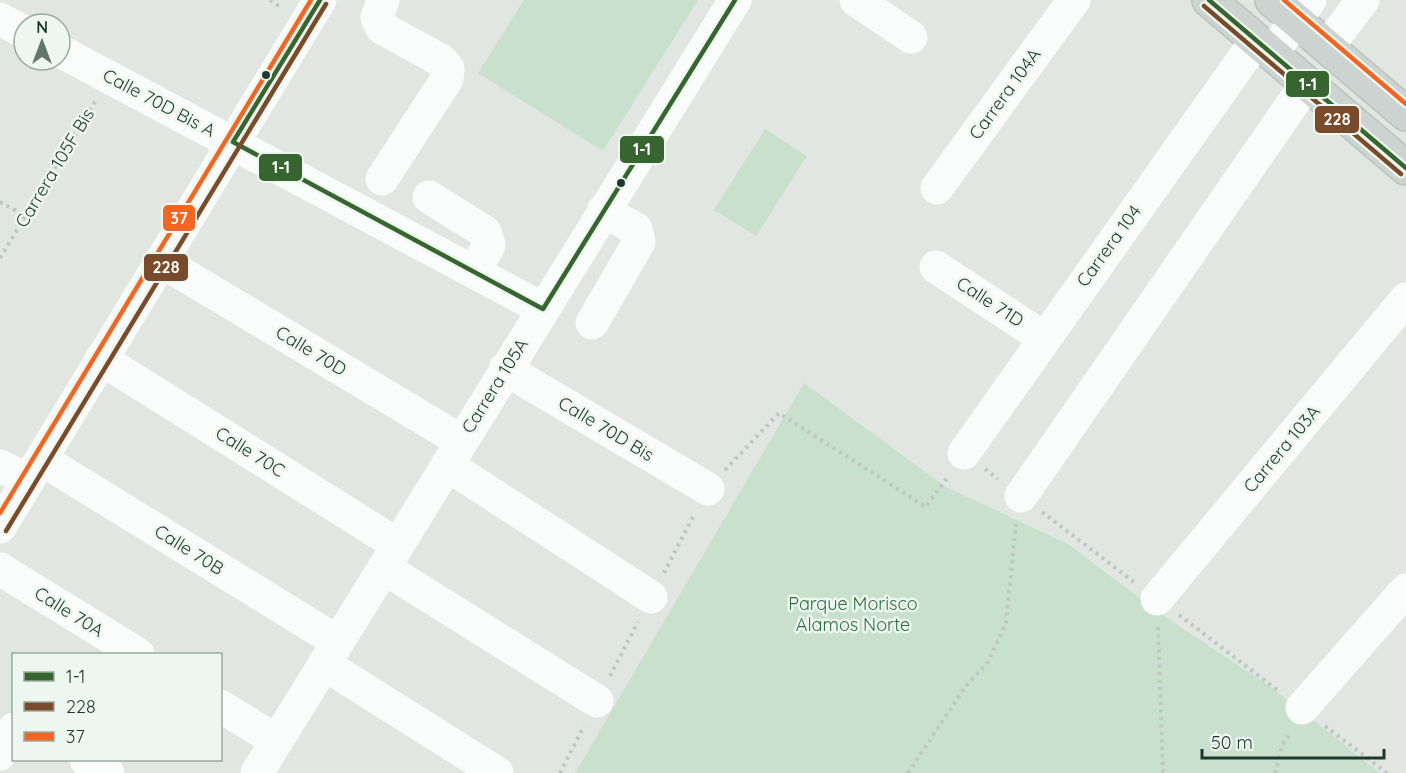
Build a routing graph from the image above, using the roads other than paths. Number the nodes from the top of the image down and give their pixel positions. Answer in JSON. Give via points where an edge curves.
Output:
{"nodes":[{"id":1,"x":7,"y":0,"type":"edge"},
{"id":2,"x":320,"y":0,"type":"edge"},
{"id":3,"x":383,"y":0,"type":"edge"},
{"id":4,"x":735,"y":0,"type":"edge"},
{"id":5,"x":856,"y":0,"type":"edge"},
{"id":6,"x":1074,"y":0,"type":"edge"},
{"id":7,"x":1209,"y":0,"type":"edge"},
{"id":8,"x":1363,"y":0,"type":"edge"},
{"id":9,"x":1292,"y":7,"type":"edge"},
{"id":10,"x":0,"y":12,"type":"edge"},
{"id":11,"x":911,"y":37,"type":"dead end"},
{"id":12,"x":1328,"y":46,"type":"junction"},
{"id":13,"x":1264,"y":48,"type":"junction"},
{"id":14,"x":72,"y":57,"type":"edge"},
{"id":15,"x":1307,"y":83,"type":"junction"},
{"id":16,"x":1406,"y":114,"type":"edge"},
{"id":17,"x":233,"y":142,"type":"junction"},
{"id":18,"x":1406,"y":168,"type":"edge"},
{"id":19,"x":382,"y":179,"type":"dead end"},
{"id":20,"x":937,"y":188,"type":"dead end"},
{"id":21,"x":429,"y":197,"type":"dead end"},
{"id":22,"x":603,"y":211,"type":"junction"},
{"id":23,"x":161,"y":261,"type":"junction"},
{"id":24,"x":936,"y":267,"type":"dead end"},
{"id":25,"x":474,"y":272,"type":"junction"},
{"id":26,"x":1406,"y":298,"type":"edge"},
{"id":27,"x":543,"y":309,"type":"junction"},
{"id":28,"x":592,"y":323,"type":"dead end"},
{"id":29,"x":1044,"y":338,"type":"junction"},
{"id":30,"x":102,"y":359,"type":"junction"},
{"id":31,"x":505,"y":369,"type":"junction"},
{"id":32,"x":454,"y":453,"type":"junction"},
{"id":33,"x":964,"y":453,"type":"road end"},
{"id":34,"x":23,"y":468,"type":"edge"},
{"id":35,"x":708,"y":489,"type":"road end"},
{"id":36,"x":1021,"y":496,"type":"road end"},
{"id":37,"x":0,"y":526,"type":"edge"},
{"id":38,"x":391,"y":556,"type":"junction"},
{"id":39,"x":0,"y":569,"type":"edge"},
{"id":40,"x":1406,"y":590,"type":"edge"},
{"id":41,"x":651,"y":597,"type":"road end"},
{"id":42,"x":1158,"y":599,"type":"road end"},
{"id":43,"x":136,"y":653,"type":"edge"},
{"id":44,"x":331,"y":653,"type":"junction"},
{"id":45,"x":597,"y":701,"type":"road end"},
{"id":46,"x":222,"y":708,"type":"edge"},
{"id":47,"x":1302,"y":708,"type":"road end"},
{"id":48,"x":12,"y":732,"type":"edge"},
{"id":49,"x":0,"y":753,"type":"edge"},
{"id":50,"x":89,"y":761,"type":"edge"},
{"id":51,"x":270,"y":762,"type":"edge"},
{"id":52,"x":108,"y":773,"type":"edge"},
{"id":53,"x":497,"y":773,"type":"edge"}],
"edges":[{"from":1,"to":10,"type":"street"},
{"from":2,"to":17,"type":"street"},
{"from":3,"to":19,"type":"street","via":[[377,18],[382,28],[442,61],[448,69],[447,79]]},
{"from":4,"to":22,"type":"street","name":"Carrera 105A"},
{"from":5,"to":11,"type":"street"},
{"from":6,"to":20,"type":"street","name":"Carrera 104A"},
{"from":7,"to":13,"type":"main road"},
{"from":8,"to":12,"type":"street"},
{"from":9,"to":12,"type":"main road"},
{"from":9,"to":13,"type":"street","name":"Carrera 104"},
{"from":12,"to":16,"type":"main road"},
{"from":13,"to":15,"type":"main road"},
{"from":13,"to":29,"type":"street","name":"Carrera 104"},
{"from":14,"to":17,"type":"street","name":"Calle 70D Bis A"},
{"from":15,"to":18,"type":"main road"},
{"from":15,"to":36,"type":"street"},
{"from":17,"to":23,"type":"street"},
{"from":17,"to":25,"type":"street","name":"Calle 70D Bis A"},
{"from":21,"to":25,"type":"street","via":[[485,232],[489,245]]},
{"from":22,"to":27,"type":"street","name":"Carrera 105A"},
{"from":22,"to":28,"type":"street","via":[[636,229],[639,242]]},
{"from":23,"to":30,"type":"street"},
{"from":23,"to":32,"type":"street","name":"Calle 70D"},
{"from":24,"to":29,"type":"street","name":"Calle 71D"},
{"from":25,"to":27,"type":"street","name":"Calle 70D Bis A"},
{"from":26,"to":42,"type":"street","name":"Carrera 103A"},
{"from":27,"to":31,"type":"street","name":"Carrera 105A"},
{"from":29,"to":33,"type":"street","name":"Carrera 104"},
{"from":30,"to":34,"type":"street"},
{"from":30,"to":38,"type":"street","name":"Calle 70C"},
{"from":31,"to":32,"type":"street","name":"Carrera 105A"},
{"from":31,"to":35,"type":"street","name":"Calle 70D Bis"},
{"from":32,"to":38,"type":"street","name":"Carrera 105A"},
{"from":32,"to":41,"type":"street","name":"Calle 70D"},
{"from":34,"to":37,"type":"street"},
{"from":34,"to":44,"type":"street","name":"Calle 70B"},
{"from":38,"to":44,"type":"street","name":"Carrera 105A"},
{"from":38,"to":45,"type":"street","name":"Calle 70C"},
{"from":39,"to":43,"type":"street","name":"Calle 70A"},
{"from":40,"to":47,"type":"street"},
{"from":44,"to":51,"type":"street","name":"Carrera 105A"},
{"from":44,"to":53,"type":"street","name":"Calle 70B"},
{"from":46,"to":51,"type":"street"},
{"from":48,"to":49,"type":"street"},
{"from":50,"to":52,"type":"street"}]}
